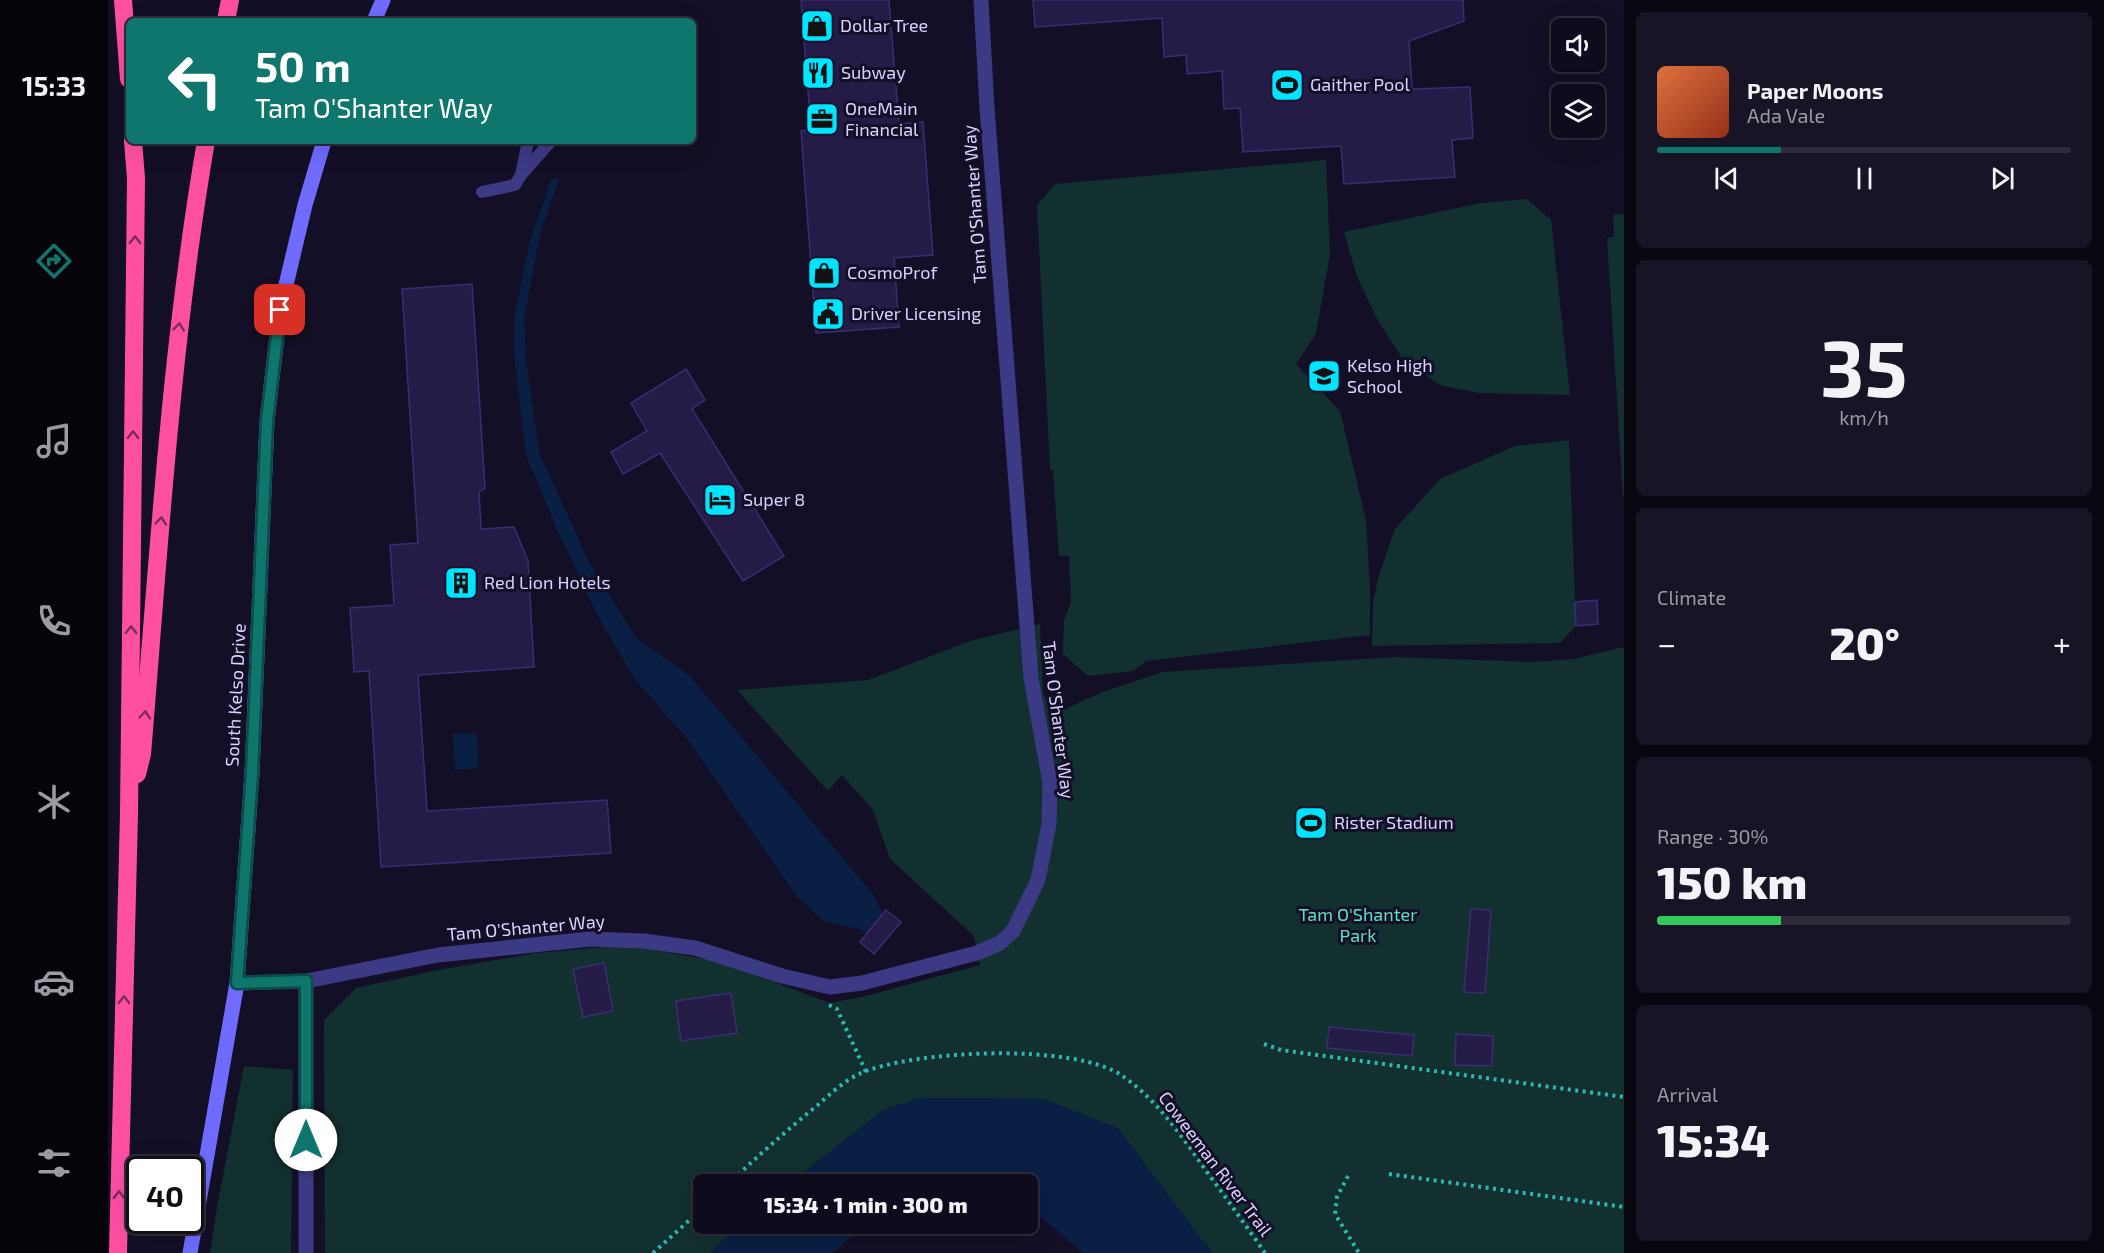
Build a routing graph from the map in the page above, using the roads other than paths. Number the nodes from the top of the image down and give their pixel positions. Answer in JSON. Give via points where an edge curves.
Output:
{"nodes":[{"id":1,"x":123,"y":0,"type":"edge"},
{"id":2,"x":230,"y":0,"type":"edge"},
{"id":3,"x":383,"y":0,"type":"edge"},
{"id":4,"x":981,"y":0,"type":"edge"},
{"id":5,"x":227,"y":18,"type":"edge"},
{"id":6,"x":375,"y":18,"type":"edge"},
{"id":7,"x":126,"y":40,"type":"edge"},
{"id":8,"x":133,"y":144,"type":"edge"},
{"id":9,"x":206,"y":144,"type":"edge"},
{"id":10,"x":323,"y":144,"type":"edge"},
{"id":11,"x":527,"y":144,"type":"edge"},
{"id":12,"x":547,"y":144,"type":"edge"},
{"id":13,"x":520,"y":175,"type":"junction"},
{"id":14,"x":482,"y":192,"type":"dead end"},
{"id":15,"x":129,"y":814,"type":"junction"},
{"id":16,"x":306,"y":981,"type":"junction"},
{"id":17,"x":237,"y":983,"type":"junction"},
{"id":18,"x":117,"y":1253,"type":"edge"},
{"id":19,"x":190,"y":1253,"type":"edge"},
{"id":20,"x":306,"y":1253,"type":"edge"}],
"edges":[{"from":1,"to":7,"type":"highway"},
{"from":2,"to":5,"type":"highway"},
{"from":3,"to":6,"type":"main road"},
{"from":4,"to":16,"type":"street","name":"Tam O'Shanter Way","via":[[1031,678],[1050,783],[1050,824],[1038,880],[1013,931],[1000,943],[977,953],[862,983],[830,987],[695,948],[590,939],[438,955]]},
{"from":15,"to":8,"type":"highway","one_way":true},
{"from":15,"to":9,"type":"highway","one_way":true,"via":[[142,754],[175,357]]},
{"from":10,"to":17,"type":"main road","name":"South Kelso Drive","via":[[304,205],[280,310],[267,421],[252,773]]},
{"from":11,"to":13,"type":"lane"},
{"from":12,"to":13,"type":"lane"},
{"from":13,"to":14,"type":"lane","via":[[516,185]]},
{"from":18,"to":15,"type":"highway","one_way":true},
{"from":16,"to":17,"type":"street","name":"Tam O'Shanter Way"},
{"from":16,"to":20,"type":"street"},
{"from":17,"to":19,"type":"main road","name":"South Kelso Drive"}]}
